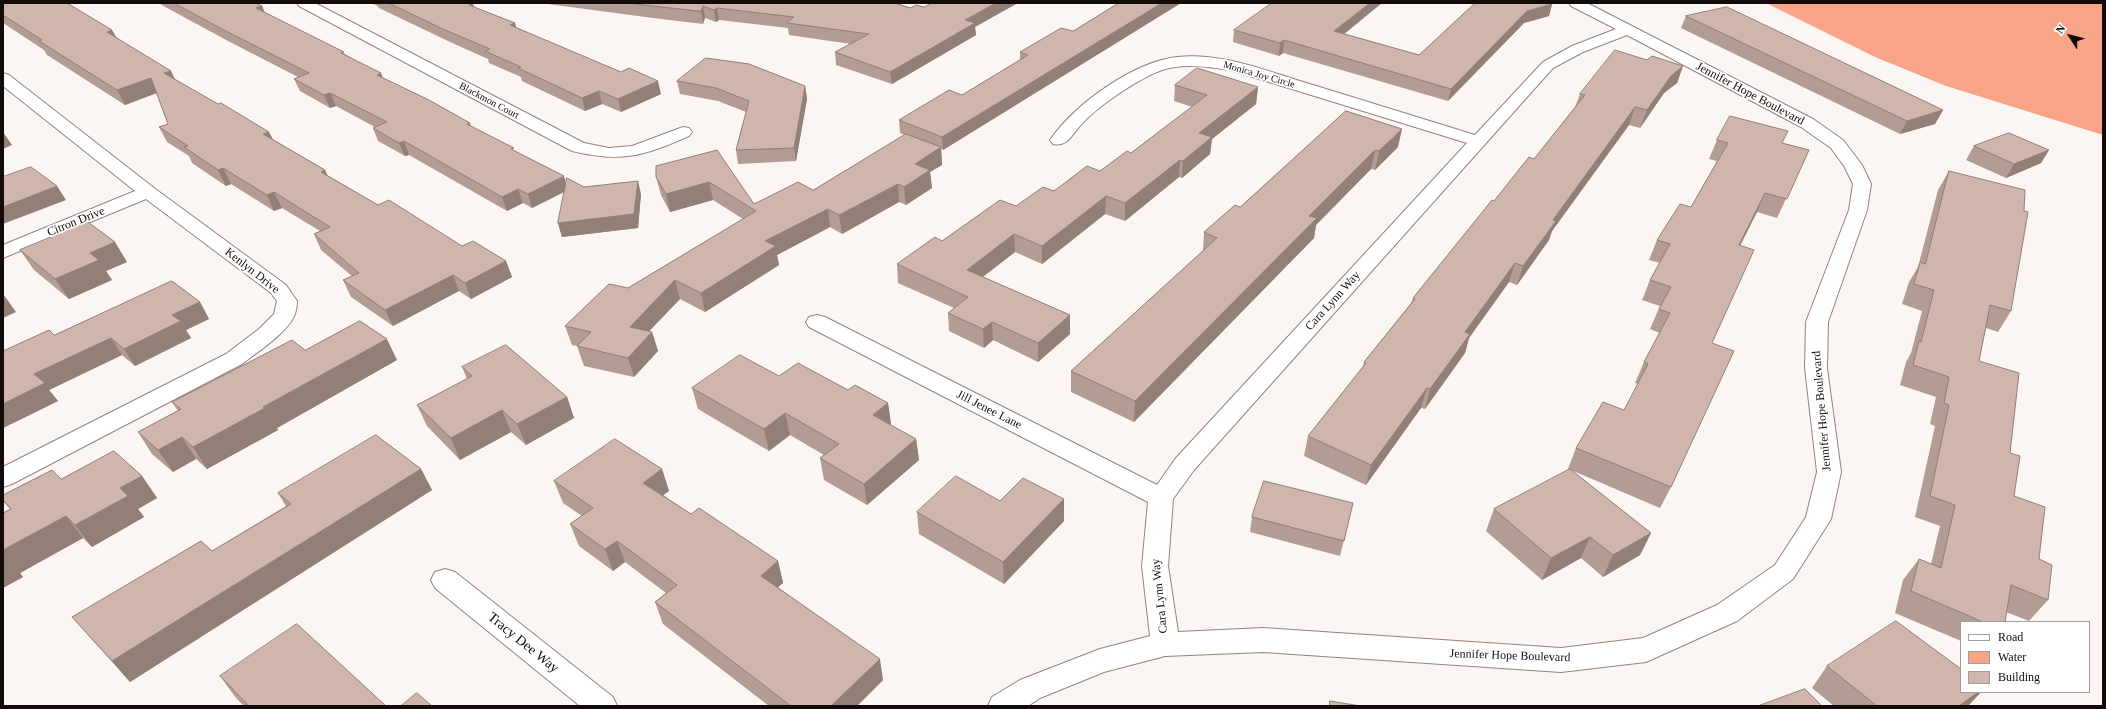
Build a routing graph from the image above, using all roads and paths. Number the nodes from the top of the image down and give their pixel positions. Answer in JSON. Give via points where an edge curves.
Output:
{"nodes":[{"id":1,"x":304,"y":3,"type":"edge"},
{"id":2,"x":1576,"y":3,"type":"edge"},
{"id":3,"x":1629,"y":30,"type":"junction"},
{"id":4,"x":7,"y":86,"type":"edge"},
{"id":5,"x":683,"y":132,"type":"dead end"},
{"id":6,"x":1059,"y":140,"type":"dead end"},
{"id":7,"x":1477,"y":141,"type":"junction"},
{"id":8,"x":148,"y":192,"type":"junction"},
{"id":9,"x":3,"y":252,"type":"edge"},
{"id":10,"x":817,"y":322,"type":"dead end"},
{"id":11,"x":3,"y":478,"type":"edge"},
{"id":12,"x":1161,"y":498,"type":"junction"},
{"id":13,"x":445,"y":580,"type":"dead end"},
{"id":14,"x":1165,"y":644,"type":"junction"},
{"id":15,"x":602,"y":706,"type":"edge"},
{"id":16,"x":1003,"y":706,"type":"edge"}],
"edges":[{"from":1,"to":5,"type":"street","name":"Blackmon Court","via":[[578,148],[618,154],[638,152]]},
{"from":2,"to":3,"type":"street","name":"Jennifer Hope Boulevard"},
{"from":3,"to":7,"type":"street","name":"Cara Lynn Way","via":[[1592,41],[1548,65]]},
{"from":3,"to":14,"type":"street","name":"Jennifer Hope Boulevard","via":[[1807,123],[1837,144],[1853,165],[1862,184],[1858,210],[1817,322],[1816,368],[1829,472],[1818,519],[1784,572],[1727,613],[1646,650],[1561,660],[1264,640]]},
{"from":4,"to":8,"type":"street","name":"Kenlyn Drive"},
{"from":6,"to":7,"type":"street","name":"Monica Joy Circle","via":[[1081,116],[1142,73],[1160,65],[1208,62],[1232,66]]},
{"from":7,"to":12,"type":"street","name":"Cara Lynn Way","via":[[1186,464]]},
{"from":8,"to":9,"type":"street","name":"Citron Drive"},
{"from":8,"to":11,"type":"street","name":"Kenlyn Drive","via":[[279,289],[287,301],[284,316],[267,334],[234,359]]},
{"from":10,"to":12,"type":"street","name":"Jill Jenee Lane"},
{"from":12,"to":14,"type":"street","name":"Cara Lynn Way","via":[[1155,566]]},
{"from":13,"to":15,"type":"street","name":"Tracy Dee Way"},
{"from":14,"to":16,"type":"street","name":"Jennifer Hope Boulevard","via":[[1100,661],[1030,689]]}]}
